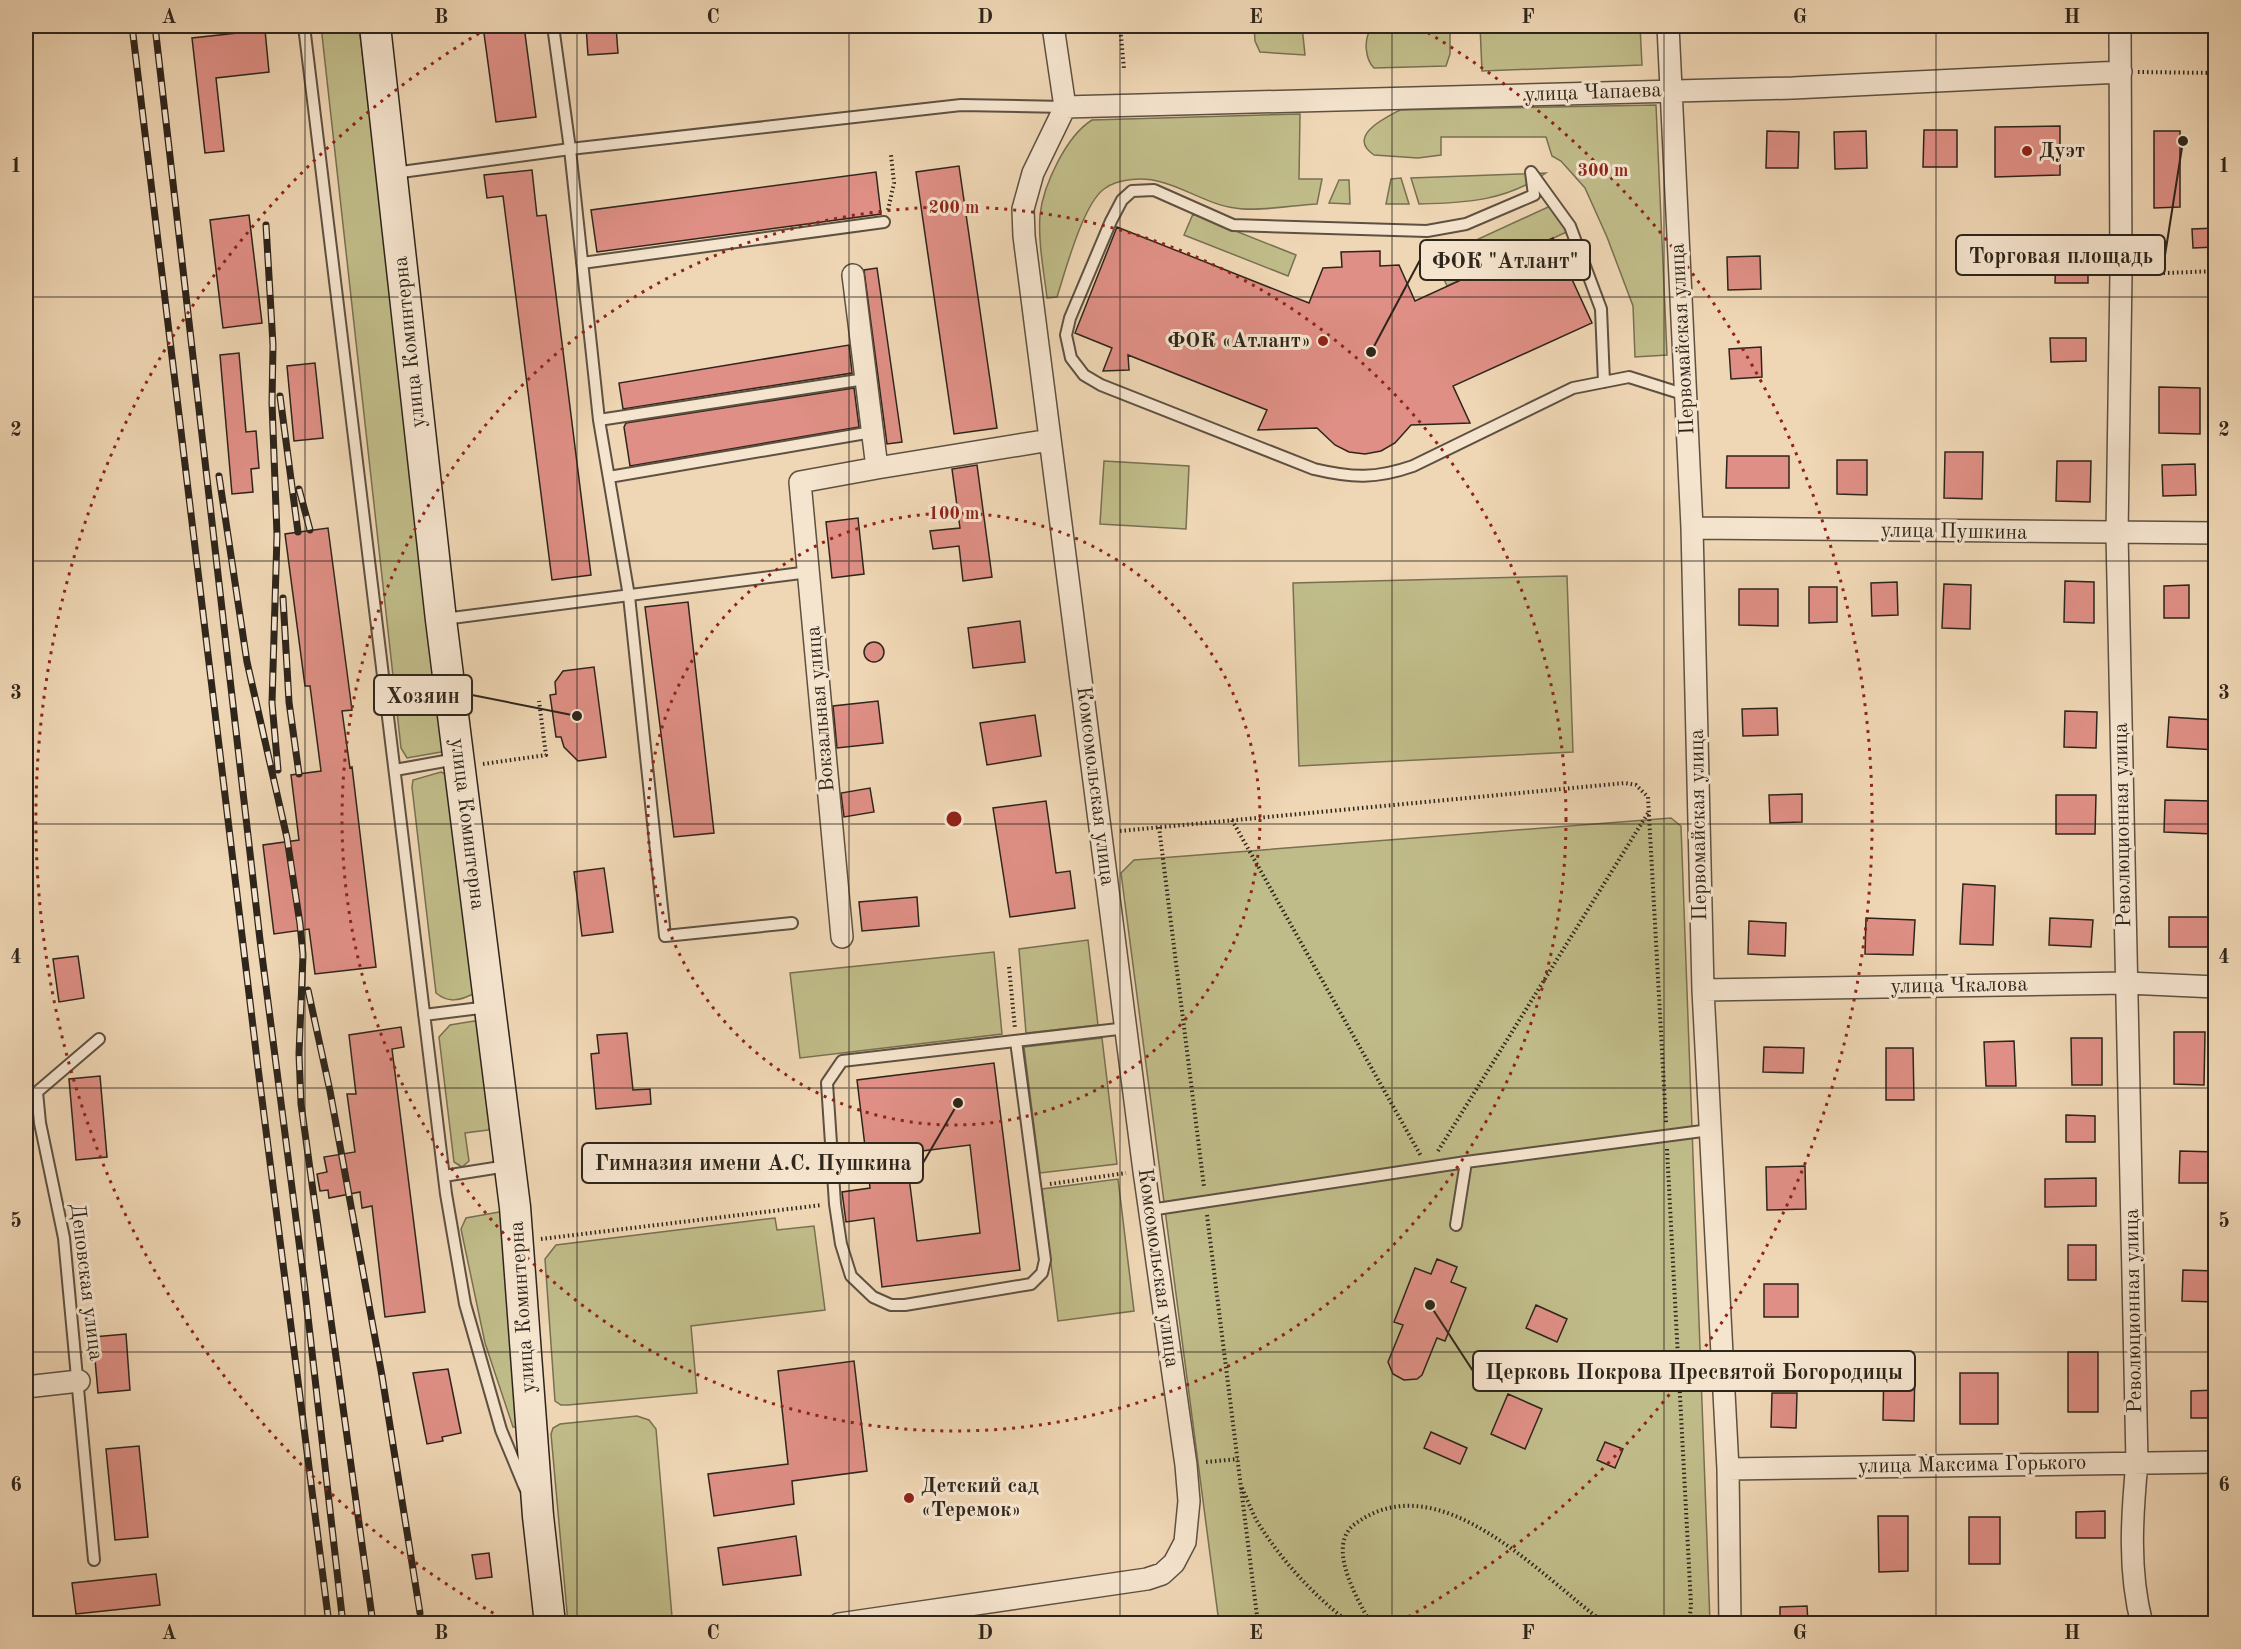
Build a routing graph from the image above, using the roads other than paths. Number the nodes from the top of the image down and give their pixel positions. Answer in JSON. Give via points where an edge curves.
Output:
{"nodes":[{"id":1,"x":304,"y":26,"type":"edge"},
{"id":2,"x":375,"y":26,"type":"edge"},
{"id":3,"x":553,"y":26,"type":"edge"},
{"id":4,"x":1053,"y":26,"type":"edge"},
{"id":5,"x":1668,"y":26,"type":"edge"},
{"id":6,"x":2120,"y":26,"type":"edge"},
{"id":7,"x":2121,"y":72,"type":"junction"},
{"id":8,"x":1672,"y":91,"type":"junction"},
{"id":9,"x":1065,"y":107,"type":"junction"},
{"id":10,"x":570,"y":149,"type":"junction"},
{"id":11,"x":391,"y":174,"type":"junction"},
{"id":12,"x":884,"y":222,"type":"road end"},
{"id":13,"x":582,"y":263,"type":"junction"},
{"id":14,"x":853,"y":275,"type":"dead end"},
{"id":15,"x":865,"y":379,"type":"junction"},
{"id":16,"x":1604,"y":382,"type":"junction"},
{"id":17,"x":1686,"y":395,"type":"junction"},
{"id":18,"x":599,"y":420,"type":"junction"},
{"id":19,"x":872,"y":432,"type":"junction"},
{"id":20,"x":1050,"y":440,"type":"junction"},
{"id":21,"x":877,"y":468,"type":"junction"},
{"id":22,"x":609,"y":477,"type":"junction"},
{"id":23,"x":1692,"y":528,"type":"junction"},
{"id":24,"x":2216,"y":533,"type":"edge"},
{"id":25,"x":2116,"y":534,"type":"junction"},
{"id":26,"x":809,"y":572,"type":"junction"},
{"id":27,"x":628,"y":596,"type":"junction"},
{"id":28,"x":441,"y":620,"type":"junction"},
{"id":29,"x":468,"y":762,"type":"junction"},
{"id":30,"x":395,"y":770,"type":"junction"},
{"id":31,"x":792,"y":922,"type":"dead end"},
{"id":32,"x":842,"y":937,"type":"dead end"},
{"id":33,"x":2127,"y":983,"type":"junction"},
{"id":34,"x":2216,"y":987,"type":"edge"},
{"id":35,"x":1703,"y":990,"type":"junction"},
{"id":36,"x":491,"y":1006,"type":"junction"},
{"id":37,"x":424,"y":1015,"type":"junction"},
{"id":38,"x":1126,"y":1028,"type":"junction"},
{"id":39,"x":99,"y":1039,"type":"dead end"},
{"id":40,"x":1016,"y":1041,"type":"junction"},
{"id":41,"x":1710,"y":1130,"type":"junction"},
{"id":42,"x":1466,"y":1162,"type":"junction"},
{"id":43,"x":511,"y":1166,"type":"junction"},
{"id":44,"x":444,"y":1176,"type":"junction"},
{"id":45,"x":1150,"y":1210,"type":"junction"},
{"id":46,"x":1456,"y":1225,"type":"dead end"},
{"id":47,"x":79,"y":1381,"type":"junction"},
{"id":48,"x":26,"y":1386,"type":"edge"},
{"id":49,"x":2138,"y":1462,"type":"junction"},
{"id":50,"x":2216,"y":1462,"type":"edge"},
{"id":51,"x":1728,"y":1469,"type":"junction"},
{"id":52,"x":538,"y":1516,"type":"junction"},
{"id":53,"x":94,"y":1560,"type":"dead end"},
{"id":54,"x":550,"y":1623,"type":"edge"},
{"id":55,"x":839,"y":1623,"type":"edge"},
{"id":56,"x":1730,"y":1623,"type":"edge"},
{"id":57,"x":2142,"y":1623,"type":"edge"}],
"edges":[{"from":1,"to":30,"type":"lane"},
{"from":2,"to":11,"type":"street","name":"улица Коминтерна"},
{"from":3,"to":10,"type":"lane"},
{"from":4,"to":9,"type":"street"},
{"from":5,"to":8,"type":"street","name":"Первомайская улица"},
{"from":6,"to":7,"type":"street","name":"Революционная улица"},
{"from":7,"to":8,"type":"street","name":"улица Чапаева"},
{"from":7,"to":25,"type":"street","name":"Революционная улица"},
{"from":8,"to":9,"type":"street","name":"улица Чапаева"},
{"from":8,"to":17,"type":"street","name":"Первомайская улица"},
{"from":9,"to":10,"type":"lane","via":[[961,105]]},
{"from":9,"to":20,"type":"street","name":"Комсомольская улица","via":[[1033,173],[1023,209]]},
{"from":10,"to":11,"type":"lane"},
{"from":10,"to":13,"type":"lane"},
{"from":11,"to":28,"type":"street","name":"улица Коминтерна"},
{"from":12,"to":13,"type":"lane"},
{"from":13,"to":18,"type":"lane"},
{"from":14,"to":15,"type":"street"},
{"from":15,"to":18,"type":"lane"},
{"from":15,"to":19,"type":"street"},
{"from":16,"to":16,"type":"lane","via":[[1601,309],[1570,226],[1531,172],[1534,195],[1466,224],[1427,231],[1233,225],[1154,190],[1132,191],[1122,200],[1111,221],[1066,335],[1071,358],[1084,375],[1101,385],[1314,469],[1346,477],[1395,472],[1413,466],[1573,388]]},
{"from":16,"to":17,"type":"lane","via":[[1629,377]]},
{"from":17,"to":23,"type":"street","name":"Первомайская улица"},
{"from":18,"to":22,"type":"lane"},
{"from":19,"to":21,"type":"street"},
{"from":19,"to":22,"type":"lane"},
{"from":20,"to":21,"type":"street"},
{"from":20,"to":38,"type":"street","name":"Комсомольская улица"},
{"from":21,"to":26,"type":"street","name":"Вокзальная улица","via":[[800,482]]},
{"from":22,"to":27,"type":"lane"},
{"from":23,"to":25,"type":"street","name":"улица Пушкина"},
{"from":23,"to":35,"type":"street","name":"Первомайская улица"},
{"from":24,"to":25,"type":"street","name":"улица Пушкина"},
{"from":25,"to":33,"type":"street","name":"Революционная улица"},
{"from":26,"to":27,"type":"lane"},
{"from":26,"to":32,"type":"street","name":"Вокзальная улица"},
{"from":27,"to":28,"type":"lane"},
{"from":27,"to":31,"type":"lane","via":[[665,936]]},
{"from":28,"to":29,"type":"street","name":"улица Коминтерна"},
{"from":29,"to":30,"type":"lane"},
{"from":29,"to":36,"type":"street","name":"улица Коминтерна"},
{"from":30,"to":37,"type":"lane"},
{"from":33,"to":34,"type":"street","name":"улица Чкалова"},
{"from":33,"to":35,"type":"street","name":"улица Чкалова"},
{"from":33,"to":49,"type":"street","name":"Революционная улица"},
{"from":35,"to":41,"type":"street","name":"Первомайская улица"},
{"from":36,"to":37,"type":"lane"},
{"from":36,"to":43,"type":"street","name":"улица Коминтерна"},
{"from":37,"to":44,"type":"lane"},
{"from":38,"to":40,"type":"lane"},
{"from":38,"to":45,"type":"street","name":"Комсомольская улица"},
{"from":39,"to":47,"type":"lane","name":"Деповская улица","via":[[37,1092],[64,1238]]},
{"from":40,"to":40,"type":"lane","via":[[1045,1260],[1042,1273],[1031,1284],[905,1305],[891,1305],[873,1297],[851,1276],[840,1244],[827,1083],[833,1070],[842,1061],[854,1058]]},
{"from":41,"to":42,"type":"lane"},
{"from":41,"to":51,"type":"street","name":"Первомайская улица"},
{"from":42,"to":45,"type":"lane"},
{"from":42,"to":46,"type":"lane"},
{"from":43,"to":44,"type":"lane"},
{"from":43,"to":52,"type":"street","name":"улица Коминтерна"},
{"from":44,"to":52,"type":"lane","via":[[465,1304],[501,1430]]},
{"from":45,"to":55,"type":"street","name":"Комсомольская улица","via":[[1186,1465],[1188,1526],[1181,1553],[1162,1574],[1147,1579]]},
{"from":47,"to":48,"type":"street"},
{"from":47,"to":53,"type":"lane","name":"Деповская улица"},
{"from":49,"to":50,"type":"street","name":"улица Максима Горького"},
{"from":49,"to":51,"type":"street","name":"улица Максима Горького"},
{"from":49,"to":57,"type":"street","name":"Революционная улица","via":[[2133,1552]]},
{"from":51,"to":56,"type":"street","name":"Первомайская улица"},
{"from":52,"to":54,"type":"street","name":"улица Коминтерна"}]}
